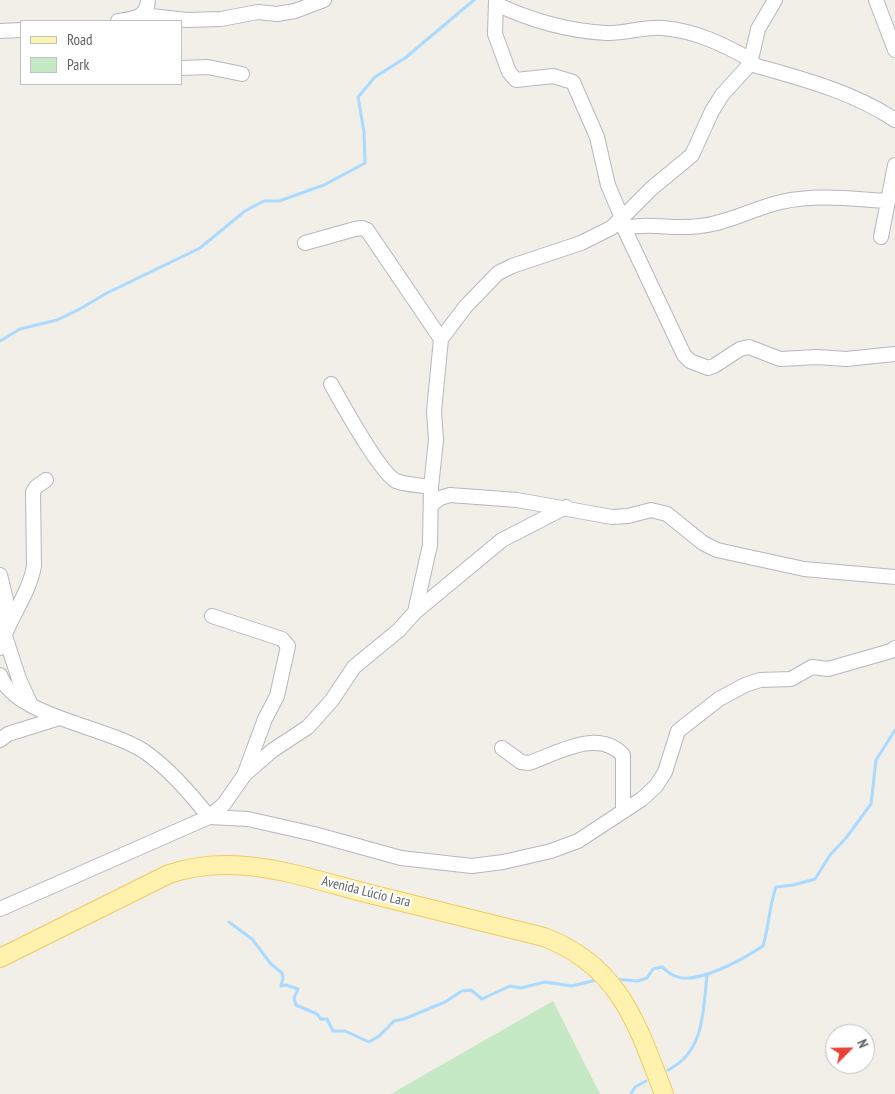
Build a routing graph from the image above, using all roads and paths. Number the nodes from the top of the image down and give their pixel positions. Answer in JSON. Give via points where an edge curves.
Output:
{"nodes":[{"id":1,"x":148,"y":0,"type":"edge"},
{"id":2,"x":324,"y":0,"type":"edge"},
{"id":3,"x":775,"y":0,"type":"edge"},
{"id":4,"x":876,"y":0,"type":"edge"},
{"id":5,"x":496,"y":2,"type":"edge"},
{"id":6,"x":142,"y":15,"type":"junction"},
{"id":7,"x":122,"y":20,"type":"edge"},
{"id":8,"x":20,"y":30,"type":"edge"},
{"id":9,"x":0,"y":31,"type":"edge"},
{"id":10,"x":895,"y":50,"type":"edge"},
{"id":11,"x":751,"y":62,"type":"junction"},
{"id":12,"x":182,"y":68,"type":"edge"},
{"id":13,"x":242,"y":74,"type":"dead end"},
{"id":14,"x":895,"y":120,"type":"edge"},
{"id":15,"x":895,"y":165,"type":"edge"},
{"id":16,"x":888,"y":201,"type":"junction"},
{"id":17,"x":622,"y":223,"type":"junction"},
{"id":18,"x":881,"y":237,"type":"dead end"},
{"id":19,"x":305,"y":243,"type":"dead end"},
{"id":20,"x":441,"y":340,"type":"junction"},
{"id":21,"x":895,"y":354,"type":"edge"},
{"id":22,"x":331,"y":384,"type":"dead end"},
{"id":23,"x":46,"y":480,"type":"dead end"},
{"id":24,"x":431,"y":487,"type":"junction"},
{"id":25,"x":431,"y":505,"type":"junction"},
{"id":26,"x":566,"y":507,"type":"junction"},
{"id":27,"x":0,"y":575,"type":"edge"},
{"id":28,"x":895,"y":577,"type":"edge"},
{"id":29,"x":415,"y":612,"type":"junction"},
{"id":30,"x":212,"y":616,"type":"dead end"},
{"id":31,"x":4,"y":633,"type":"junction"},
{"id":32,"x":0,"y":648,"type":"edge"},
{"id":33,"x":895,"y":648,"type":"edge"},
{"id":34,"x":0,"y":676,"type":"edge"},
{"id":35,"x":32,"y":706,"type":"junction"},
{"id":36,"x":59,"y":718,"type":"junction"},
{"id":37,"x":0,"y":740,"type":"edge"},
{"id":38,"x":502,"y":748,"type":"dead end"},
{"id":39,"x":245,"y":774,"type":"junction"},
{"id":40,"x":623,"y":810,"type":"junction"},
{"id":41,"x":209,"y":817,"type":"junction"},
{"id":42,"x":0,"y":909,"type":"edge"},
{"id":43,"x":0,"y":958,"type":"edge"},
{"id":44,"x":664,"y":1094,"type":"edge"}],
"edges":[{"from":1,"to":6,"type":"street"},
{"from":2,"to":6,"type":"street","via":[[295,11],[277,14],[258,12],[221,19],[187,20]]},
{"from":3,"to":11,"type":"street","via":[[758,29]]},
{"from":4,"to":10,"type":"street"},
{"from":5,"to":11,"type":"street","via":[[522,16],[575,29],[608,33],[662,28],[690,32],[715,40]]},
{"from":5,"to":17,"type":"street","via":[[495,34],[509,72],[516,80],[552,76],[573,82],[578,90],[597,137],[608,185]]},
{"from":6,"to":7,"type":"street"},
{"from":8,"to":9,"type":"street"},
{"from":11,"to":14,"type":"street","via":[[830,88],[877,108]]},
{"from":11,"to":17,"type":"street","via":[[722,95],[688,162],[652,188]]},
{"from":12,"to":13,"type":"street","via":[[203,67]]},
{"from":15,"to":16,"type":"street"},
{"from":16,"to":17,"type":"street","via":[[805,198],[780,202],[743,216],[701,226]]},
{"from":16,"to":18,"type":"street"},
{"from":17,"to":20,"type":"street","via":[[580,243],[498,273],[466,306]]},
{"from":17,"to":21,"type":"street","via":[[684,355],[699,366],[714,366],[740,349],[749,347],[780,359],[817,356],[846,359]]},
{"from":19,"to":20,"type":"street","via":[[355,229],[367,230]]},
{"from":20,"to":24,"type":"street"},
{"from":22,"to":24,"type":"street","via":[[350,419],[390,476],[402,483]]},
{"from":23,"to":31,"type":"street","via":[[33,492],[32,576]]},
{"from":24,"to":25,"type":"street"},
{"from":25,"to":26,"type":"street","via":[[450,495]]},
{"from":25,"to":29,"type":"street","via":[[430,545]]},
{"from":26,"to":28,"type":"street","via":[[612,517],[651,510],[667,514],[717,550],[804,569]]},
{"from":26,"to":29,"type":"street","via":[[508,535]]},
{"from":27,"to":31,"type":"street","via":[[6,600],[2,622]]},
{"from":29,"to":39,"type":"street","via":[[399,630],[354,667],[332,700],[308,727]]},
{"from":30,"to":39,"type":"street","via":[[282,638],[288,646],[277,696]]},
{"from":31,"to":32,"type":"street"},
{"from":31,"to":35,"type":"street"},
{"from":33,"to":40,"type":"street","via":[[828,669],[812,667],[791,679],[745,684],[719,699],[678,731],[665,772],[656,786]]},
{"from":34,"to":35,"type":"street","via":[[15,695]]},
{"from":35,"to":36,"type":"street"},
{"from":36,"to":37,"type":"street","via":[[10,733]]},
{"from":36,"to":41,"type":"street","via":[[119,737],[148,754],[190,793]]},
{"from":38,"to":40,"type":"street","via":[[521,762],[529,763],[578,745],[601,742],[614,746],[623,755]]},
{"from":39,"to":41,"type":"street","via":[[224,804]]},
{"from":40,"to":41,"type":"street","via":[[578,841],[551,851],[472,866],[401,858],[248,819]]},
{"from":41,"to":42,"type":"street"},
{"from":43,"to":44,"type":"main road","name":"Avenida Lúcio Lara","via":[[184,869],[225,864],[274,869],[544,937],[574,950],[600,971],[624,999]]}]}
